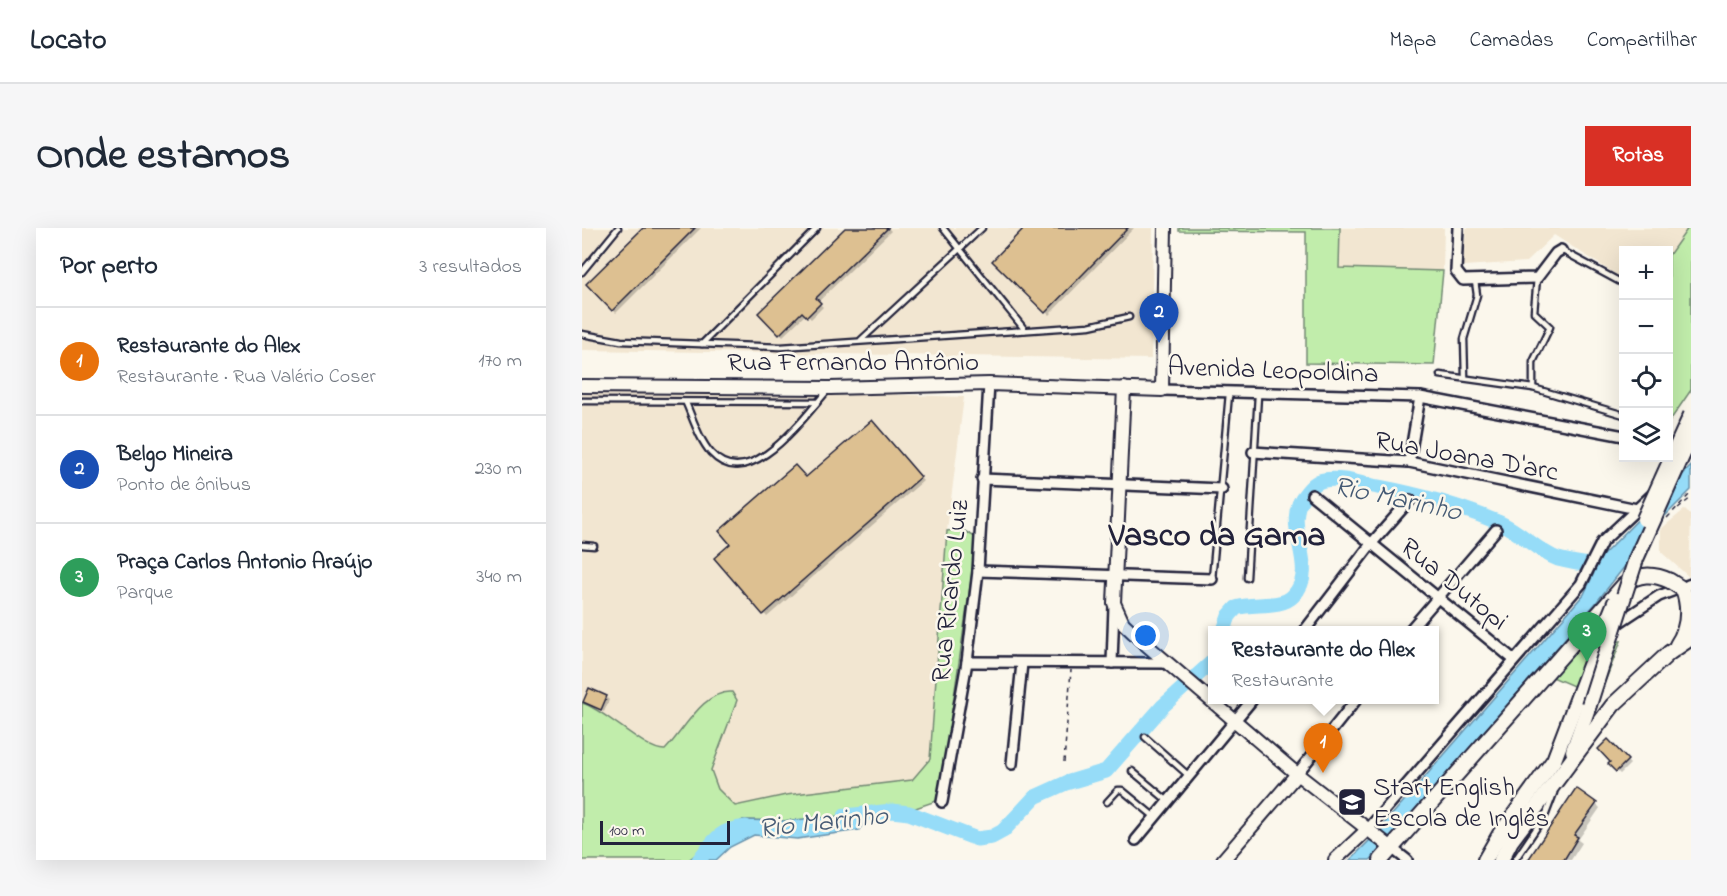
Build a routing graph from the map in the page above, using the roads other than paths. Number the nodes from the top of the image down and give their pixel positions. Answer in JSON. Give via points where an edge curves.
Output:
{"nodes":[{"id":1,"x":618,"y":228,"type":"edge"},
{"id":2,"x":817,"y":228,"type":"edge"},
{"id":3,"x":943,"y":228,"type":"edge"},
{"id":4,"x":982,"y":228,"type":"edge"},
{"id":5,"x":1165,"y":228,"type":"edge"},
{"id":6,"x":1458,"y":228,"type":"edge"},
{"id":7,"x":960,"y":248,"type":"junction"},
{"id":8,"x":1561,"y":250,"type":"joint"},
{"id":9,"x":582,"y":272,"type":"edge"},
{"id":10,"x":1537,"y":278,"type":"junction"},
{"id":11,"x":1474,"y":281,"type":"junction"},
{"id":12,"x":1619,"y":282,"type":"edge"},
{"id":13,"x":1129,"y":317,"type":"dead end"},
{"id":14,"x":1025,"y":330,"type":"junction"},
{"id":15,"x":582,"y":334,"type":"edge"},
{"id":16,"x":861,"y":340,"type":"junction"},
{"id":17,"x":702,"y":344,"type":"junction"},
{"id":18,"x":1440,"y":375,"type":"dead end"},
{"id":19,"x":1465,"y":377,"type":"junction"},
{"id":20,"x":989,"y":384,"type":"junction"},
{"id":21,"x":582,"y":386,"type":"edge"},
{"id":22,"x":830,"y":388,"type":"junction"},
{"id":23,"x":1124,"y":388,"type":"junction"},
{"id":24,"x":1533,"y":388,"type":"junction"},
{"id":25,"x":1162,"y":390,"type":"junction"},
{"id":26,"x":1228,"y":394,"type":"junction"},
{"id":27,"x":1258,"y":395,"type":"junction"},
{"id":28,"x":1420,"y":397,"type":"junction"},
{"id":29,"x":582,"y":401,"type":"edge"},
{"id":30,"x":817,"y":402,"type":"junction"},
{"id":31,"x":686,"y":403,"type":"junction"},
{"id":32,"x":1619,"y":414,"type":"edge"},
{"id":33,"x":1691,"y":415,"type":"edge"},
{"id":34,"x":1619,"y":435,"type":"edge"},
{"id":35,"x":1686,"y":441,"type":"edge"},
{"id":36,"x":1253,"y":452,"type":"junction"},
{"id":37,"x":1409,"y":462,"type":"junction"},
{"id":38,"x":982,"y":479,"type":"junction"},
{"id":39,"x":1121,"y":487,"type":"junction"},
{"id":40,"x":1222,"y":489,"type":"junction"},
{"id":41,"x":1312,"y":495,"type":"dead end"},
{"id":42,"x":1410,"y":500,"type":"dead end"},
{"id":43,"x":1637,"y":509,"type":"junction"},
{"id":44,"x":1496,"y":530,"type":"dead end"},
{"id":45,"x":1371,"y":544,"type":"junction"},
{"id":46,"x":582,"y":545,"type":"edge"},
{"id":47,"x":594,"y":546,"type":"dead end"},
{"id":48,"x":978,"y":571,"type":"junction"},
{"id":49,"x":1115,"y":576,"type":"junction"},
{"id":50,"x":1247,"y":578,"type":"dead end"},
{"id":51,"x":1212,"y":579,"type":"joint"},
{"id":52,"x":1683,"y":587,"type":"edge"},
{"id":53,"x":1436,"y":598,"type":"junction"},
{"id":54,"x":1114,"y":603,"type":"junction"},
{"id":55,"x":1308,"y":626,"type":"edge"},
{"id":56,"x":1413,"y":626,"type":"edge"},
{"id":57,"x":1691,"y":638,"type":"edge"},
{"id":58,"x":1572,"y":642,"type":"junction"},
{"id":59,"x":1670,"y":653,"type":"junction"},
{"id":60,"x":1513,"y":659,"type":"junction"},
{"id":61,"x":967,"y":662,"type":"junction"},
{"id":62,"x":1022,"y":663,"type":"junction"},
{"id":63,"x":1112,"y":663,"type":"junction"},
{"id":64,"x":1167,"y":663,"type":"junction"},
{"id":65,"x":1208,"y":697,"type":"edge"},
{"id":66,"x":1584,"y":702,"type":"junction"},
{"id":67,"x":1216,"y":704,"type":"edge"},
{"id":68,"x":1248,"y":704,"type":"edge"},
{"id":69,"x":1352,"y":704,"type":"edge"},
{"id":70,"x":1236,"y":721,"type":"junction"},
{"id":71,"x":1145,"y":737,"type":"dead end"},
{"id":72,"x":1012,"y":764,"type":"dead end"},
{"id":73,"x":1131,"y":771,"type":"dead end"},
{"id":74,"x":1554,"y":773,"type":"junction"},
{"id":75,"x":1297,"y":774,"type":"junction"},
{"id":76,"x":1191,"y":777,"type":"junction"},
{"id":77,"x":942,"y":802,"type":"dead end"},
{"id":78,"x":1107,"y":802,"type":"dead end"},
{"id":79,"x":1169,"y":802,"type":"junction"},
{"id":80,"x":1155,"y":818,"type":"junction"},
{"id":81,"x":1372,"y":831,"type":"junction"},
{"id":82,"x":1136,"y":840,"type":"dead end"},
{"id":83,"x":1390,"y":847,"type":"junction"},
{"id":84,"x":1223,"y":860,"type":"edge"},
{"id":85,"x":1335,"y":860,"type":"edge"},
{"id":86,"x":1381,"y":860,"type":"edge"},
{"id":87,"x":1407,"y":860,"type":"edge"},
{"id":88,"x":1485,"y":860,"type":"edge"},
{"id":89,"x":1501,"y":860,"type":"edge"},
{"id":90,"x":1515,"y":860,"type":"edge"}],
"edges":[{"from":1,"to":9,"type":"lane"},
{"from":2,"to":17,"type":"lane"},
{"from":3,"to":7,"type":"lane"},
{"from":4,"to":7,"type":"lane"},
{"from":5,"to":25,"type":"street"},
{"from":6,"to":11,"type":"street","via":[[1456,271],[1463,280]]},
{"from":7,"to":14,"type":"lane"},
{"from":7,"to":16,"type":"lane"},
{"from":8,"to":10,"type":"street"},
{"from":8,"to":12,"type":"lane"},
{"from":10,"to":11,"type":"street"},
{"from":10,"to":24,"type":"lane","via":[[1534,312],[1550,327],[1533,362]]},
{"from":11,"to":19,"type":"lane","via":[[1477,295],[1464,339]]},
{"from":13,"to":14,"type":"lane","via":[[1089,326]]},
{"from":14,"to":16,"type":"lane"},
{"from":15,"to":17,"type":"lane","via":[[621,341]]},
{"from":16,"to":17,"type":"lane","via":[[781,347]]},
{"from":18,"to":19,"type":"lane"},
{"from":19,"to":24,"type":"lane"},
{"from":20,"to":22,"type":"street","name":"Rua Fernando Antônio"},
{"from":20,"to":23,"type":"street","name":"Rua Fernando Antônio"},
{"from":20,"to":38,"type":"street","name":"Rua Ricardo Luiz"},
{"from":21,"to":22,"type":"street","name":"Rua Fernando Antônio"},
{"from":22,"to":30,"type":"lane"},
{"from":23,"to":25,"type":"street","name":"Avenida Leopoldina"},
{"from":23,"to":39,"type":"street"},
{"from":24,"to":32,"type":"lane"},
{"from":25,"to":26,"type":"street","name":"Avenida Leopoldina"},
{"from":26,"to":27,"type":"street","name":"Avenida Leopoldina"},
{"from":26,"to":40,"type":"lane"},
{"from":27,"to":28,"type":"street","name":"Avenida Leopoldina"},
{"from":27,"to":36,"type":"lane"},
{"from":28,"to":34,"type":"street","name":"Avenida Leopoldina"},
{"from":28,"to":37,"type":"street"},
{"from":29,"to":31,"type":"lane"},
{"from":30,"to":31,"type":"lane"},
{"from":30,"to":31,"type":"lane","via":[[776,448],[749,463],[716,458]]},
{"from":33,"to":66,"type":"main road","bridge":true,"via":[[1651,499]]},
{"from":35,"to":43,"type":"street","via":[[1682,468]]},
{"from":35,"to":66,"type":"main road","bridge":true,"via":[[1636,559]]},
{"from":36,"to":37,"type":"street","name":"Rua Joana D'arc"},
{"from":36,"to":50,"type":"lane"},
{"from":37,"to":43,"type":"street","name":"Rua Joana D'arc"},
{"from":38,"to":39,"type":"street"},
{"from":38,"to":48,"type":"street","name":"Rua Ricardo Luiz"},
{"from":39,"to":40,"type":"street"},
{"from":39,"to":49,"type":"street"},
{"from":40,"to":51,"type":"lane"},
{"from":41,"to":45,"type":"street","name":"Rua Dutopi"},
{"from":42,"to":45,"type":"street"},
{"from":43,"to":60,"type":"street","via":[[1609,534],[1581,584]]},
{"from":44,"to":53,"type":"street"},
{"from":45,"to":53,"type":"street","name":"Rua Dutopi"},
{"from":45,"to":55,"type":"street"},
{"from":46,"to":47,"type":"lane"},
{"from":48,"to":49,"type":"street"},
{"from":48,"to":61,"type":"street","name":"Rua Ricardo Luiz"},
{"from":49,"to":51,"type":"street"},
{"from":49,"to":54,"type":"street"},
{"from":52,"to":58,"type":"street","via":[[1659,596],[1597,637]]},
{"from":52,"to":58,"type":"main road","via":[[1649,575],[1629,580]]},
{"from":52,"to":59,"type":"main road","via":[[1687,623]]},
{"from":53,"to":56,"type":"street"},
{"from":53,"to":60,"type":"street","name":"Rua Dutopi"},
{"from":54,"to":63,"type":"street"},
{"from":54,"to":64,"type":"street","via":[[1129,630]]},
{"from":57,"to":59,"type":"main road"},
{"from":58,"to":83,"type":"main road"},
{"from":59,"to":74,"type":"main road","via":[[1613,705]]},
{"from":60,"to":81,"type":"street"},
{"from":61,"to":62,"type":"street"},
{"from":61,"to":77,"type":"street","name":"Rua Ricardo Luiz"},
{"from":62,"to":63,"type":"street"},
{"from":62,"to":72,"type":"street"},
{"from":63,"to":64,"type":"street"},
{"from":64,"to":65,"type":"street"},
{"from":66,"to":74,"type":"main road","via":[[1570,760]]},
{"from":67,"to":70,"type":"street"},
{"from":68,"to":70,"type":"street"},
{"from":69,"to":75,"type":"street"},
{"from":70,"to":75,"type":"street"},
{"from":70,"to":76,"type":"street"},
{"from":71,"to":76,"type":"lane"},
{"from":73,"to":79,"type":"lane"},
{"from":74,"to":88,"type":"main road","via":[[1500,834]]},
{"from":74,"to":89,"type":"main road"},
{"from":74,"to":90,"type":"lane","via":[[1546,814]]},
{"from":75,"to":81,"type":"street"},
{"from":75,"to":84,"type":"street"},
{"from":76,"to":79,"type":"street"},
{"from":78,"to":80,"type":"lane","via":[[1122,790]]},
{"from":79,"to":80,"type":"street"},
{"from":80,"to":82,"type":"street"},
{"from":81,"to":83,"type":"street"},
{"from":81,"to":85,"type":"street"},
{"from":83,"to":86,"type":"main road"},
{"from":83,"to":87,"type":"street"}]}
